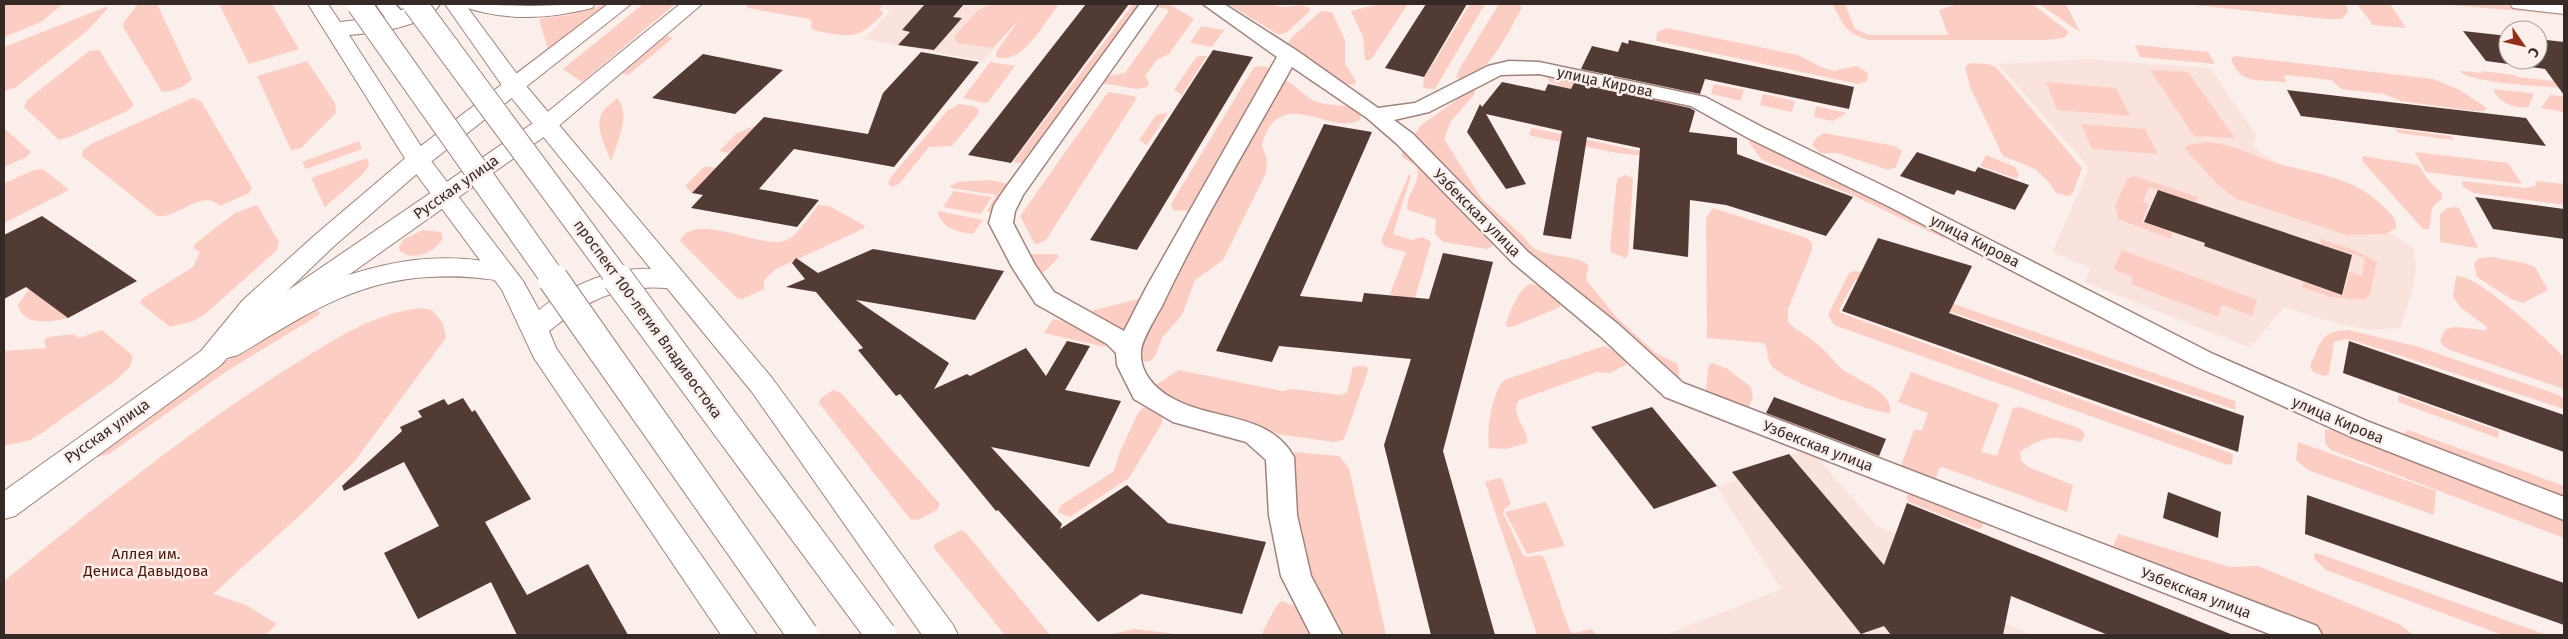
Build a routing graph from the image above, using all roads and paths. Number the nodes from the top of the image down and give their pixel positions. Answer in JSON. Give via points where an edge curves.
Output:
{"nodes":[{"id":1,"x":318,"y":4,"type":"edge"},
{"id":2,"x":359,"y":4,"type":"edge"},
{"id":3,"x":430,"y":4,"type":"edge"},
{"id":4,"x":455,"y":4,"type":"edge"},
{"id":5,"x":474,"y":4,"type":"edge"},
{"id":6,"x":585,"y":4,"type":"edge"},
{"id":7,"x":621,"y":4,"type":"edge"},
{"id":8,"x":692,"y":4,"type":"edge"},
{"id":9,"x":1149,"y":4,"type":"edge"},
{"id":10,"x":1212,"y":4,"type":"edge"},
{"id":11,"x":2520,"y":4,"type":"edge"},
{"id":12,"x":2564,"y":8,"type":"edge"},
{"id":13,"x":399,"y":9,"type":"edge"},
{"id":14,"x":334,"y":29,"type":"junction"},
{"id":15,"x":1289,"y":54,"type":"junction"},
{"id":16,"x":514,"y":86,"type":"junction"},
{"id":17,"x":1374,"y":114,"type":"junction"},
{"id":18,"x":547,"y":124,"type":"junction"},
{"id":19,"x":418,"y":160,"type":"junction"},
{"id":20,"x":444,"y":195,"type":"junction"},
{"id":21,"x":504,"y":273,"type":"junction"},
{"id":22,"x":677,"y":280,"type":"junction"},
{"id":23,"x":533,"y":330,"type":"junction"},
{"id":24,"x":1128,"y":350,"type":"junction"},
{"id":25,"x":211,"y":358,"type":"junction"},
{"id":26,"x":4,"y":507,"type":"edge"},
{"id":27,"x":2564,"y":509,"type":"edge"},
{"id":28,"x":740,"y":635,"type":"edge"},
{"id":29,"x":803,"y":635,"type":"edge"},
{"id":30,"x":881,"y":635,"type":"edge"},
{"id":31,"x":941,"y":635,"type":"edge"},
{"id":32,"x":1326,"y":635,"type":"edge"},
{"id":33,"x":2306,"y":635,"type":"edge"}],
"edges":[{"from":1,"to":14,"type":"main road"},
{"from":2,"to":29,"type":"main road","bridge":true},
{"from":3,"to":13,"type":"main road"},
{"from":4,"to":16,"type":"main road"},
{"from":5,"to":6,"type":"main road","via":[[503,13],[531,13]]},
{"from":7,"to":16,"type":"main road","name":"Русская улица"},
{"from":8,"to":18,"type":"main road","name":"Русская улица"},
{"from":9,"to":24,"type":"street","via":[[1023,179],[1004,207],[1001,218],[1024,267],[1045,298],[1109,334]]},
{"from":10,"to":15,"type":"street","name":"Узбекская улица"},
{"from":11,"to":12,"type":"main road"},
{"from":13,"to":14,"type":"main road","via":[[363,29]]},
{"from":13,"to":30,"type":"main road","name":"проспект 100-летия Владивостока","bridge":true},
{"from":14,"to":19,"type":"main road"},
{"from":15,"to":17,"type":"street","name":"Узбекская улица"},
{"from":15,"to":24,"type":"street","via":[[1158,288]]},
{"from":16,"to":18,"type":"main road"},
{"from":16,"to":19,"type":"main road","name":"Русская улица"},
{"from":17,"to":27,"type":"street","name":"улица Кирова","via":[[1422,108],[1495,70],[1509,67],[1539,68],[1698,101],[1756,134],[1913,210],[2204,360],[2359,429]]},
{"from":17,"to":33,"type":"street","name":"Узбекская улица","via":[[1405,140],[1520,257],[1609,330],[1674,390]]},
{"from":18,"to":20,"type":"main road","name":"Русская улица"},
{"from":18,"to":22,"type":"main road"},
{"from":19,"to":20,"type":"main road"},
{"from":19,"to":25,"type":"main road","name":"Русская улица","via":[[324,240],[253,307]]},
{"from":20,"to":21,"type":"main road"},
{"from":20,"to":25,"type":"main road","name":"Русская улица"},
{"from":21,"to":23,"type":"main road","via":[[514,286]]},
{"from":21,"to":25,"type":"main road","via":[[438,266],[366,279],[314,298]]},
{"from":22,"to":23,"type":"main road","via":[[642,277],[594,288],[558,309]]},
{"from":22,"to":31,"type":"main road","via":[[762,385]]},
{"from":23,"to":28,"type":"main road","via":[[544,351]]},
{"from":24,"to":32,"type":"street","via":[[1130,365],[1143,392],[1182,414],[1255,434],[1280,456],[1288,545],[1296,576]]},
{"from":25,"to":26,"type":"main road","name":"Русская улица"}]}
